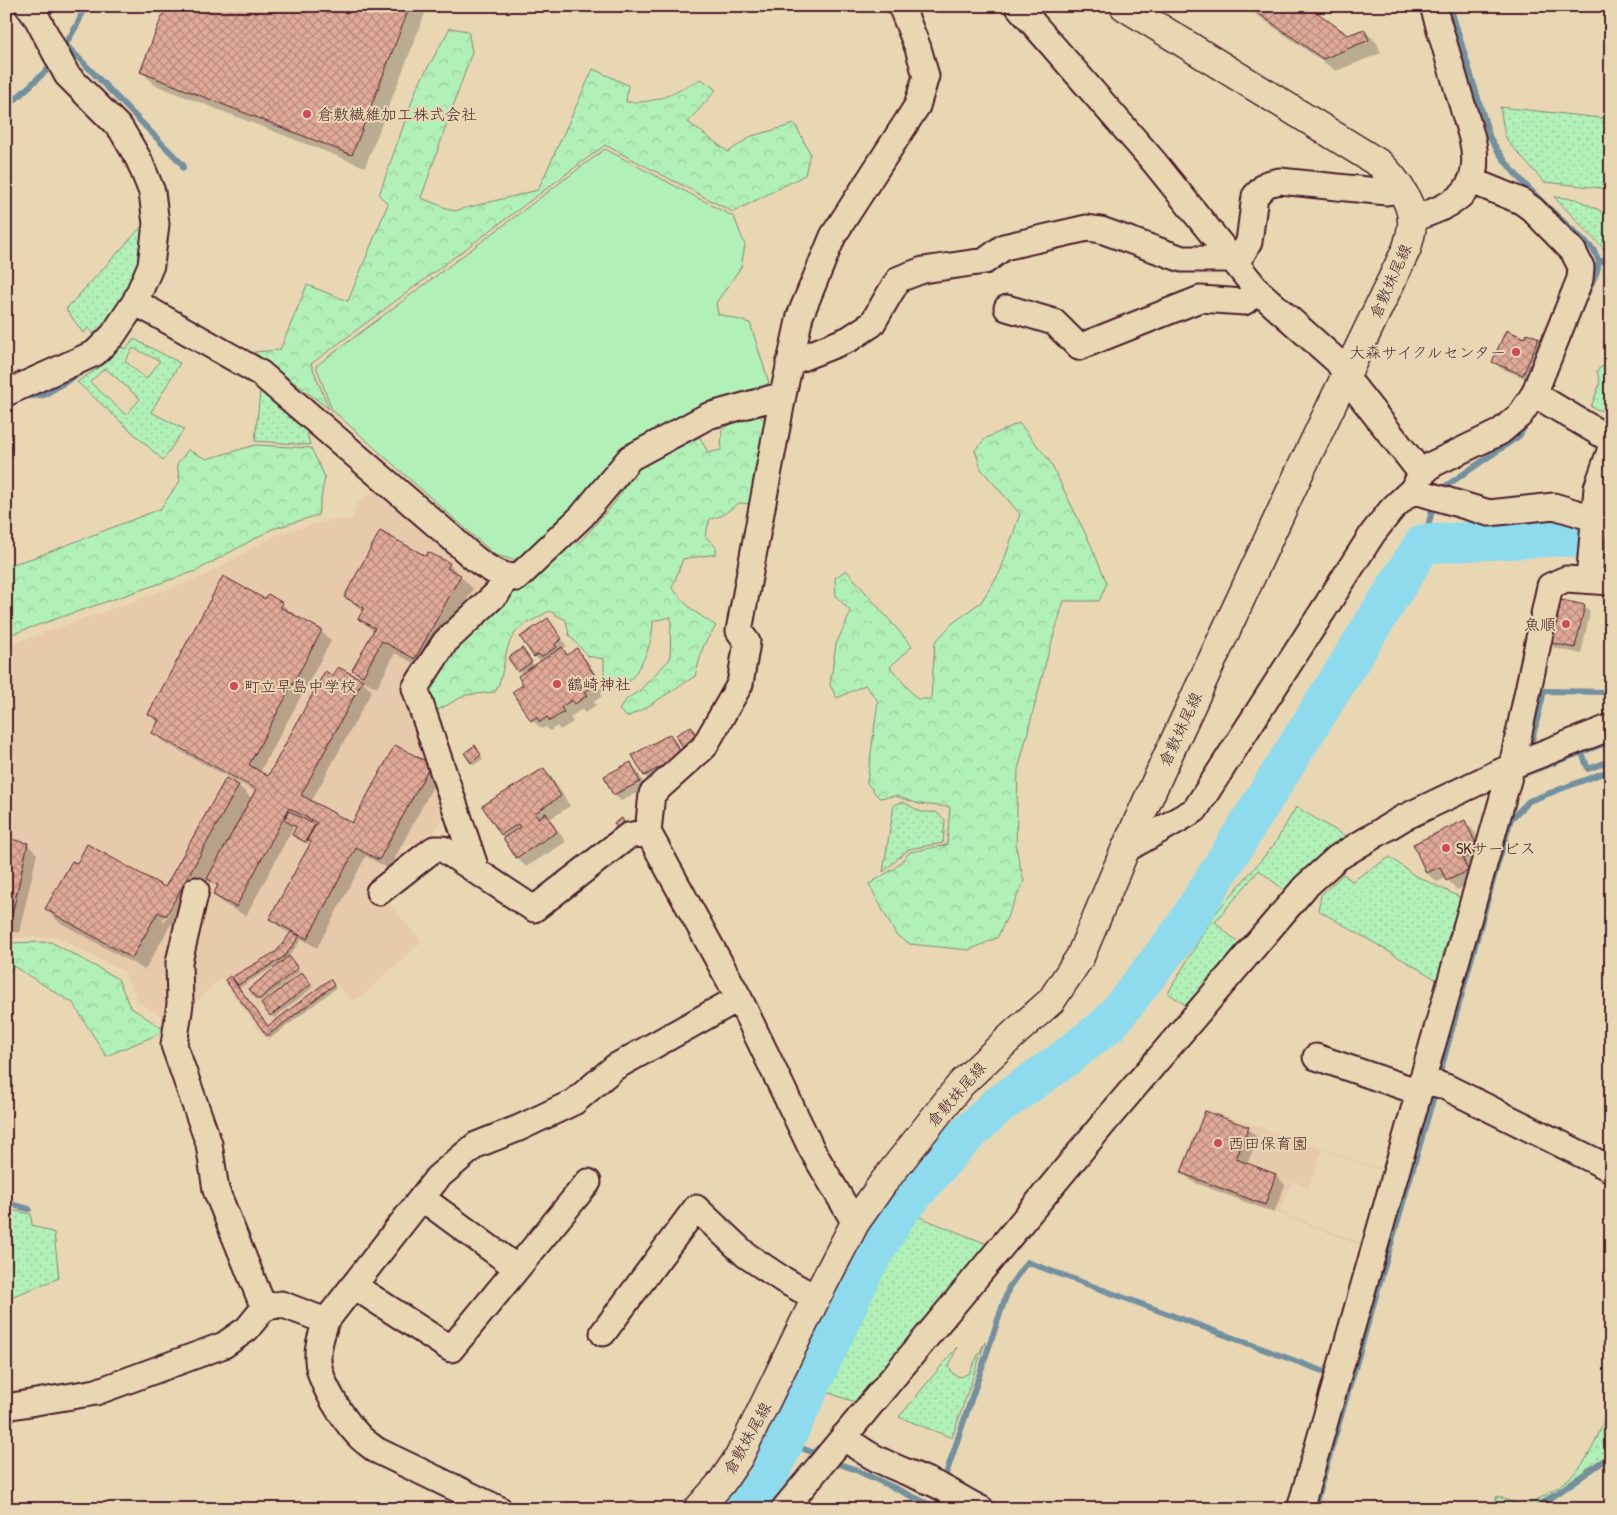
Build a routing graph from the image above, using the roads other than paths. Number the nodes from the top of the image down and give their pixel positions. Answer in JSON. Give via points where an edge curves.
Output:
{"nodes":[{"id":1,"x":28,"y":6,"type":"edge"},
{"id":2,"x":901,"y":6,"type":"edge"},
{"id":3,"x":1018,"y":6,"type":"edge"},
{"id":4,"x":1124,"y":6,"type":"edge"},
{"id":5,"x":1433,"y":6,"type":"edge"},
{"id":6,"x":1472,"y":180,"type":"junction"},
{"id":7,"x":1401,"y":190,"type":"junction"},
{"id":8,"x":1412,"y":219,"type":"junction"},
{"id":9,"x":1232,"y":259,"type":"junction"},
{"id":10,"x":1258,"y":290,"type":"junction"},
{"id":11,"x":135,"y":302,"type":"junction"},
{"id":12,"x":1007,"y":308,"type":"dead end"},
{"id":13,"x":789,"y":363,"type":"junction"},
{"id":14,"x":1346,"y":375,"type":"junction"},
{"id":15,"x":6,"y":393,"type":"edge"},
{"id":16,"x":782,"y":395,"type":"junction"},
{"id":17,"x":1540,"y":397,"type":"junction"},
{"id":18,"x":1611,"y":440,"type":"edge"},
{"id":19,"x":1611,"y":448,"type":"edge"},
{"id":20,"x":1417,"y":482,"type":"junction"},
{"id":21,"x":1597,"y":519,"type":"edge"},
{"id":22,"x":506,"y":577,"type":"junction"},
{"id":23,"x":1600,"y":581,"type":"edge"},
{"id":24,"x":1611,"y":727,"type":"edge"},
{"id":25,"x":1523,"y":761,"type":"junction"},
{"id":26,"x":648,"y":832,"type":"junction"},
{"id":27,"x":1125,"y":850,"type":"junction"},
{"id":28,"x":477,"y":872,"type":"junction"},
{"id":29,"x":196,"y":890,"type":"dead end"},
{"id":30,"x":379,"y":892,"type":"dead end"},
{"id":31,"x":739,"y":998,"type":"junction"},
{"id":32,"x":1316,"y":1057,"type":"dead end"},
{"id":33,"x":1420,"y":1086,"type":"junction"},
{"id":34,"x":1611,"y":1169,"type":"edge"},
{"id":35,"x":588,"y":1182,"type":"dead end"},
{"id":36,"x":422,"y":1198,"type":"junction"},
{"id":37,"x":855,"y":1223,"type":"junction"},
{"id":38,"x":517,"y":1268,"type":"junction"},
{"id":39,"x":354,"y":1286,"type":"junction"},
{"id":40,"x":816,"y":1298,"type":"junction"},
{"id":41,"x":264,"y":1308,"type":"junction"},
{"id":42,"x":326,"y":1321,"type":"junction"},
{"id":43,"x":604,"y":1333,"type":"dead end"},
{"id":44,"x":6,"y":1407,"type":"edge"},
{"id":45,"x":849,"y":1440,"type":"junction"},
{"id":46,"x":497,"y":1508,"type":"edge"},
{"id":47,"x":698,"y":1509,"type":"edge"},
{"id":48,"x":784,"y":1509,"type":"edge"},
{"id":49,"x":981,"y":1509,"type":"edge"},
{"id":50,"x":1300,"y":1509,"type":"edge"}],
"edges":[{"from":1,"to":11,"type":"street","via":[[67,75],[121,129],[152,192],[156,224],[151,265]]},
{"from":2,"to":13,"type":"street","via":[[926,76],[917,106],[832,236],[800,316]]},
{"from":3,"to":9,"type":"street","via":[[1155,163]]},
{"from":4,"to":7,"type":"main road","name":"倉敷妹尾線","via":[[1369,157],[1388,172]]},
{"from":5,"to":6,"type":"street","via":[[1476,153]]},
{"from":6,"to":8,"type":"street","via":[[1452,203]]},
{"from":6,"to":17,"type":"street","via":[[1532,209],[1567,243],[1581,267],[1580,279]]},
{"from":7,"to":8,"type":"main road","name":"倉敷妹尾線"},
{"from":7,"to":9,"type":"street","via":[[1387,192],[1280,181],[1267,184],[1255,196],[1249,242],[1242,254]]},
{"from":8,"to":14,"type":"main road","name":"倉敷妹尾線","via":[[1407,248]]},
{"from":9,"to":10,"type":"street"},
{"from":9,"to":13,"type":"street","via":[[1182,259],[1087,228],[1004,247],[985,261],[922,270],[899,279],[872,324],[849,339]]},
{"from":10,"to":12,"type":"street","via":[[1244,302],[1200,299],[1079,347],[1054,322]]},
{"from":10,"to":14,"type":"street","via":[[1338,362]]},
{"from":11,"to":15,"type":"street","via":[[113,335],[95,353]]},
{"from":11,"to":22,"type":"street","via":[[260,373],[475,560]]},
{"from":13,"to":16,"type":"street"},
{"from":14,"to":20,"type":"street"},
{"from":14,"to":27,"type":"main road","name":"倉敷妹尾線"},
{"from":16,"to":22,"type":"street","via":[[708,416],[630,458],[576,522],[517,578]]},
{"from":16,"to":26,"type":"street","via":[[739,631],[747,642],[740,684],[704,747],[652,794]]},
{"from":17,"to":18,"type":"street"},
{"from":17,"to":20,"type":"street","via":[[1500,432],[1433,464]]},
{"from":19,"to":21,"type":"street","via":[[1600,476]]},
{"from":20,"to":21,"type":"street","via":[[1489,513],[1554,506]]},
{"from":20,"to":27,"type":"street","via":[[1373,533],[1195,810]]},
{"from":21,"to":23,"type":"street"},
{"from":22,"to":28,"type":"street","via":[[498,592],[445,642],[415,688]]},
{"from":23,"to":25,"type":"street","via":[[1566,579],[1550,586]]},
{"from":24,"to":25,"type":"street"},
{"from":25,"to":33,"type":"street"},
{"from":25,"to":45,"type":"street","via":[[1375,834],[1337,858],[1305,887],[1108,1118]]},
{"from":26,"to":28,"type":"street","via":[[628,836],[534,909]]},
{"from":26,"to":31,"type":"street"},
{"from":27,"to":37,"type":"main road","name":"倉敷妹尾線","via":[[1080,957],[1051,1001],[961,1084]]},
{"from":28,"to":30,"type":"street","via":[[443,849],[434,849]]},
{"from":29,"to":41,"type":"street","via":[[179,962],[180,1004],[174,1045],[209,1144],[216,1190]]},
{"from":31,"to":36,"type":"street","via":[[615,1068],[574,1102],[476,1145],[438,1176]]},
{"from":31,"to":37,"type":"street","via":[[812,1150]]},
{"from":32,"to":33,"type":"street"},
{"from":33,"to":34,"type":"street","via":[[1446,1086]]},
{"from":33,"to":50,"type":"street"},
{"from":35,"to":38,"type":"street"},
{"from":36,"to":38,"type":"street"},
{"from":36,"to":39,"type":"street"},
{"from":37,"to":40,"type":"main road","name":"倉敷妹尾線"},
{"from":38,"to":39,"type":"street","via":[[451,1349]]},
{"from":39,"to":42,"type":"street"},
{"from":40,"to":43,"type":"street","via":[[746,1255],[696,1208]]},
{"from":40,"to":47,"type":"main road","name":"倉敷妹尾線","via":[[740,1457]]},
{"from":41,"to":42,"type":"street","via":[[281,1304]]},
{"from":41,"to":44,"type":"street","via":[[247,1329],[224,1345],[96,1392]]},
{"from":42,"to":46,"type":"street","via":[[318,1347],[318,1362],[343,1418],[359,1437],[376,1450]]},
{"from":45,"to":48,"type":"street"},
{"from":45,"to":49,"type":"street","via":[[871,1457],[942,1487]]}]}
